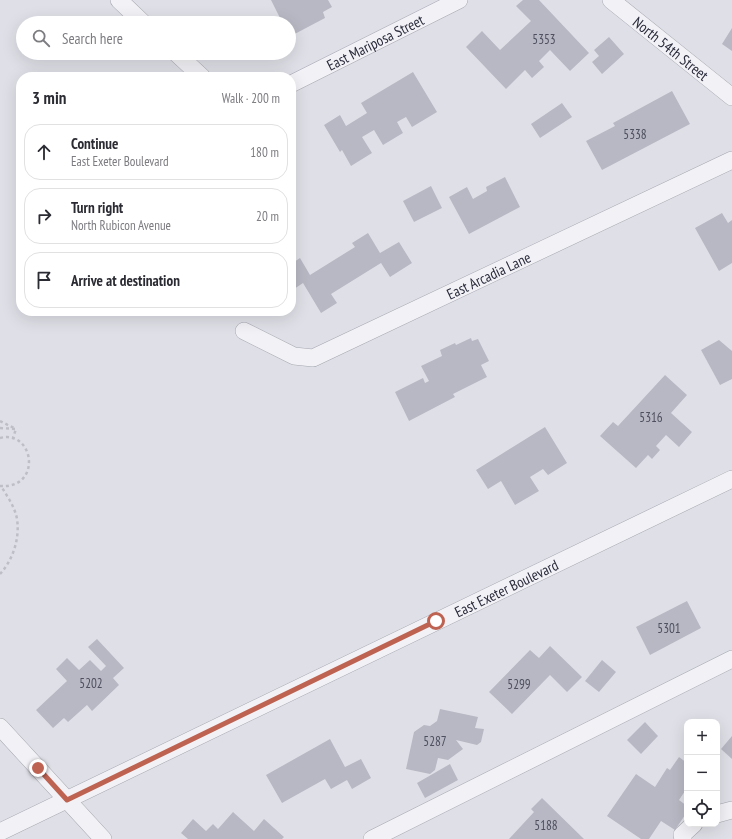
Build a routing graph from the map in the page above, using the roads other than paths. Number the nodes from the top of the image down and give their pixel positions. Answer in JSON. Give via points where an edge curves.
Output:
{"nodes":[{"id":1,"x":119,"y":0,"type":"edge"},
{"id":2,"x":460,"y":0,"type":"edge"},
{"id":3,"x":611,"y":0,"type":"edge"},
{"id":4,"x":136,"y":16,"type":"edge"},
{"id":5,"x":184,"y":60,"type":"edge"},
{"id":6,"x":197,"y":72,"type":"edge"},
{"id":7,"x":296,"y":82,"type":"edge"},
{"id":8,"x":732,"y":97,"type":"edge"},
{"id":9,"x":732,"y":160,"type":"edge"},
{"id":10,"x":244,"y":331,"type":"dead end"},
{"id":11,"x":732,"y":479,"type":"edge"},
{"id":12,"x":732,"y":659,"type":"edge"},
{"id":13,"x":0,"y":727,"type":"edge"},
{"id":14,"x":67,"y":800,"type":"junction"},
{"id":15,"x":732,"y":810,"type":"edge"},
{"id":16,"x":720,"y":813,"type":"edge"},
{"id":17,"x":691,"y":827,"type":"edge"},
{"id":18,"x":0,"y":832,"type":"edge"},
{"id":19,"x":103,"y":839,"type":"edge"},
{"id":20,"x":372,"y":839,"type":"edge"},
{"id":21,"x":683,"y":839,"type":"edge"}],
"edges":[{"from":1,"to":4,"type":"street"},
{"from":2,"to":7,"type":"street","name":"East Mariposa Street"},
{"from":3,"to":8,"type":"street","name":"North 54th Street"},
{"from":5,"to":6,"type":"street"},
{"from":9,"to":10,"type":"street","name":"East Arcadia Lane","via":[[314,358],[294,356]]},
{"from":11,"to":14,"type":"street","name":"East Exeter Boulevard"},
{"from":12,"to":20,"type":"street"},
{"from":13,"to":14,"type":"street"},
{"from":14,"to":18,"type":"street","name":"East Exeter Boulevard"},
{"from":14,"to":19,"type":"street"},
{"from":15,"to":16,"type":"street"},
{"from":17,"to":21,"type":"street","via":[[682,835]]}]}
